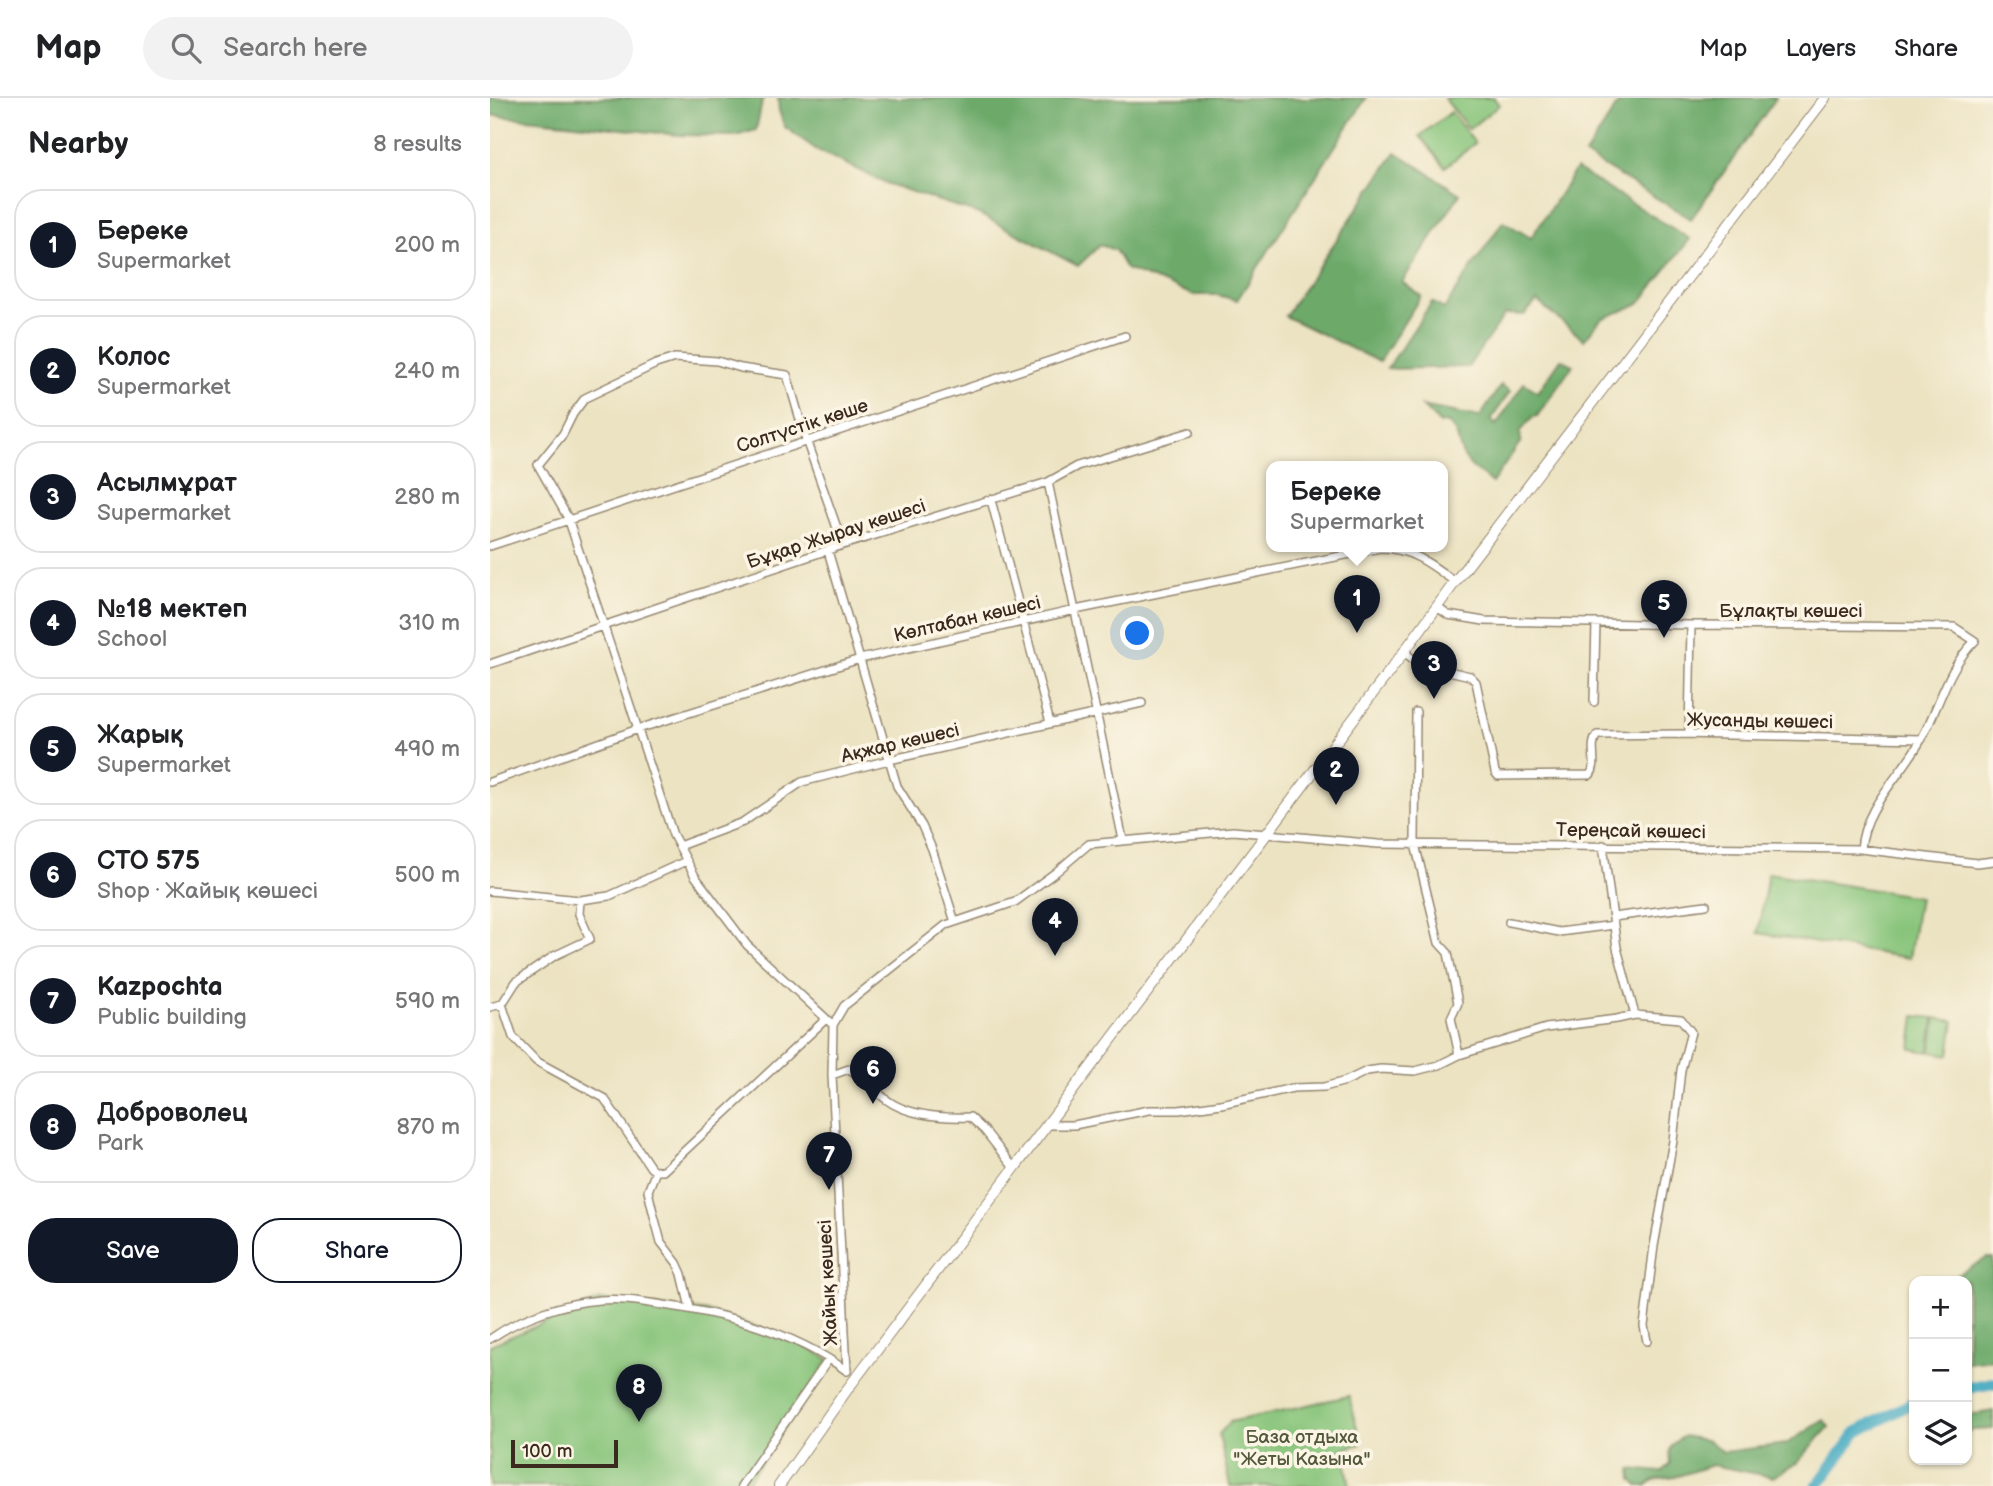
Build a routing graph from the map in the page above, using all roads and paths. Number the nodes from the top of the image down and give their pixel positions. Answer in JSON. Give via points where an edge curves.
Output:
{"nodes":[{"id":1,"x":1825,"y":98,"type":"edge"},
{"id":2,"x":1125,"y":335,"type":"dead end"},
{"id":3,"x":1190,"y":432,"type":"dead end"},
{"id":4,"x":806,"y":440,"type":"junction"},
{"id":5,"x":1048,"y":482,"type":"junction"},
{"id":6,"x":991,"y":500,"type":"junction"},
{"id":7,"x":568,"y":518,"type":"junction"},
{"id":8,"x":490,"y":545,"type":"edge"},
{"id":9,"x":843,"y":545,"type":"junction"},
{"id":10,"x":828,"y":551,"type":"junction"},
{"id":11,"x":1360,"y":552,"type":"edge"},
{"id":12,"x":1410,"y":552,"type":"edge"},
{"id":13,"x":1455,"y":582,"type":"junction"},
{"id":14,"x":1437,"y":607,"type":"junction"},
{"id":15,"x":1075,"y":610,"type":"junction"},
{"id":16,"x":1023,"y":622,"type":"junction"},
{"id":17,"x":1596,"y":623,"type":"junction"},
{"id":18,"x":1691,"y":625,"type":"junction"},
{"id":19,"x":604,"y":626,"type":"junction"},
{"id":20,"x":1405,"y":652,"type":"junction"},
{"id":21,"x":860,"y":659,"type":"junction"},
{"id":22,"x":490,"y":664,"type":"edge"},
{"id":23,"x":1594,"y":702,"type":"dead end"},
{"id":24,"x":1142,"y":704,"type":"dead end"},
{"id":25,"x":1416,"y":712,"type":"dead end"},
{"id":26,"x":1097,"y":713,"type":"junction"},
{"id":27,"x":1050,"y":723,"type":"junction"},
{"id":28,"x":638,"y":729,"type":"junction"},
{"id":29,"x":1689,"y":734,"type":"junction"},
{"id":30,"x":1922,"y":739,"type":"junction"},
{"id":31,"x":889,"y":760,"type":"junction"},
{"id":32,"x":490,"y":782,"type":"edge"},
{"id":33,"x":1267,"y":834,"type":"junction"},
{"id":34,"x":1123,"y":840,"type":"junction"},
{"id":35,"x":1415,"y":844,"type":"junction"},
{"id":36,"x":1603,"y":845,"type":"junction"},
{"id":37,"x":679,"y":846,"type":"junction"},
{"id":38,"x":1861,"y":849,"type":"junction"},
{"id":39,"x":686,"y":861,"type":"junction"},
{"id":40,"x":1993,"y":861,"type":"edge"},
{"id":41,"x":490,"y":891,"type":"edge"},
{"id":42,"x":580,"y":900,"type":"junction"},
{"id":43,"x":1706,"y":905,"type":"dead end"},
{"id":44,"x":1613,"y":921,"type":"junction"},
{"id":45,"x":955,"y":922,"type":"junction"},
{"id":46,"x":1509,"y":922,"type":"dead end"},
{"id":47,"x":502,"y":1004,"type":"junction"},
{"id":48,"x":490,"y":1007,"type":"edge"},
{"id":49,"x":1635,"y":1015,"type":"junction"},
{"id":50,"x":826,"y":1019,"type":"junction"},
{"id":51,"x":833,"y":1026,"type":"junction"},
{"id":52,"x":1459,"y":1055,"type":"junction"},
{"id":53,"x":832,"y":1075,"type":"junction"},
{"id":54,"x":1047,"y":1125,"type":"junction"},
{"id":55,"x":1014,"y":1168,"type":"junction"},
{"id":56,"x":656,"y":1171,"type":"junction"},
{"id":57,"x":690,"y":1308,"type":"junction"},
{"id":58,"x":490,"y":1339,"type":"edge"},
{"id":59,"x":1647,"y":1341,"type":"dead end"},
{"id":60,"x":830,"y":1359,"type":"junction"},
{"id":61,"x":847,"y":1371,"type":"junction"},
{"id":62,"x":854,"y":1380,"type":"junction"},
{"id":63,"x":741,"y":1486,"type":"edge"},
{"id":64,"x":779,"y":1486,"type":"edge"}],
"edges":[{"from":1,"to":13,"type":"main road"},
{"from":2,"to":4,"type":"street","name":"Солтүстік көше"},
{"from":3,"to":5,"type":"street","name":"Бұқар Жырау көшесі","via":[[1077,466]]},
{"from":4,"to":7,"type":"street","name":"Солтүстік көше"},
{"from":4,"to":7,"type":"street","via":[[787,375],[717,361],[675,358],[656,364],[585,398],[537,465]]},
{"from":4,"to":9,"type":"street"},
{"from":5,"to":6,"type":"street","name":"Бұқар Жырау көшесі"},
{"from":5,"to":15,"type":"street"},
{"from":6,"to":9,"type":"street","name":"Бұқар Жырау көшесі"},
{"from":6,"to":16,"type":"street"},
{"from":7,"to":8,"type":"street","name":"Солтүстік көше"},
{"from":7,"to":19,"type":"street"},
{"from":9,"to":10,"type":"street","name":"Бұқар Жырау көшесі"},
{"from":10,"to":19,"type":"street","name":"Бұқар Жырау көшесі"},
{"from":10,"to":21,"type":"street"},
{"from":11,"to":15,"type":"street","name":"Көлтабан көшесі"},
{"from":12,"to":13,"type":"street","name":"Көлтабан көшесі"},
{"from":13,"to":14,"type":"main road"},
{"from":14,"to":17,"type":"street","name":"Бұлақты көшесі","via":[[1448,615],[1484,621]]},
{"from":14,"to":20,"type":"main road"},
{"from":15,"to":16,"type":"street","name":"Көлтабан көшесі"},
{"from":15,"to":26,"type":"street"},
{"from":16,"to":21,"type":"street","name":"Көлтабан көшесі"},
{"from":16,"to":27,"type":"street"},
{"from":17,"to":18,"type":"street","name":"Бұлақты көшесі"},
{"from":17,"to":23,"type":"street"},
{"from":18,"to":29,"type":"street"},
{"from":18,"to":30,"type":"street","name":"Бұлақты көшесі","via":[[1954,627],[1975,641],[1950,674]]},
{"from":19,"to":22,"type":"street","name":"Бұқар Жырау көшесі"},
{"from":19,"to":28,"type":"street"},
{"from":20,"to":29,"type":"street","name":"Жусанды көшесі","via":[[1419,663],[1471,676],[1476,682],[1498,776],[1592,774],[1592,743],[1597,735]]},
{"from":20,"to":33,"type":"main road"},
{"from":21,"to":28,"type":"street","name":"Көлтабан көшесі"},
{"from":21,"to":31,"type":"street"},
{"from":24,"to":26,"type":"street","name":"Ақжар көшесі"},
{"from":25,"to":35,"type":"street"},
{"from":26,"to":27,"type":"street","name":"Ақжар көшесі"},
{"from":26,"to":34,"type":"street"},
{"from":27,"to":31,"type":"street","name":"Ақжар көшесі"},
{"from":28,"to":32,"type":"street","name":"Көлтабан көшесі"},
{"from":28,"to":37,"type":"street"},
{"from":29,"to":30,"type":"street","name":"Жусанды көшесі"},
{"from":30,"to":38,"type":"street","via":[[1878,804],[1864,830]]},
{"from":31,"to":37,"type":"street","name":"Ақжар көшесі","via":[[802,782],[743,822]]},
{"from":31,"to":45,"type":"street","via":[[897,786],[932,849]]},
{"from":33,"to":34,"type":"street","name":"Тереңсай көшесі","via":[[1233,831]]},
{"from":33,"to":35,"type":"street","name":"Тереңсай көшесі"},
{"from":33,"to":54,"type":"main road"},
{"from":34,"to":45,"type":"street","name":"Тереңсай көшесі","via":[[1089,844],[1015,902]]},
{"from":35,"to":36,"type":"street","name":"Тереңсай көшесі"},
{"from":35,"to":52,"type":"street","via":[[1439,943],[1448,954],[1458,1003],[1451,1018]]},
{"from":36,"to":38,"type":"street","name":"Тереңсай көшесі"},
{"from":36,"to":44,"type":"street"},
{"from":37,"to":39,"type":"street"},
{"from":38,"to":40,"type":"street","name":"Тереңсай көшесі"},
{"from":39,"to":42,"type":"street","via":[[609,897]]},
{"from":39,"to":50,"type":"street","via":[[747,944]]},
{"from":41,"to":42,"type":"street"},
{"from":42,"to":47,"type":"street","via":[[579,914],[590,939],[516,982]]},
{"from":43,"to":44,"type":"street"},
{"from":44,"to":46,"type":"street","via":[[1559,932]]},
{"from":44,"to":49,"type":"street"},
{"from":45,"to":51,"type":"street","name":"Тереңсай көшесі","via":[[844,1006]]},
{"from":47,"to":48,"type":"street"},
{"from":47,"to":56,"type":"street","via":[[513,1037],[536,1061],[604,1098]]},
{"from":49,"to":52,"type":"street","via":[[1546,1028]]},
{"from":49,"to":59,"type":"street","via":[[1681,1019],[1690,1032],[1654,1246],[1644,1326]]},
{"from":50,"to":51,"type":"street"},
{"from":50,"to":56,"type":"street","via":[[663,1171]]},
{"from":51,"to":53,"type":"street","name":"Жайық көшесі"},
{"from":52,"to":54,"type":"street","via":[[1415,1071],[1381,1069],[1325,1087],[1293,1087],[1222,1104]]},
{"from":53,"to":55,"type":"street","via":[[849,1069],[894,1104],[942,1116],[970,1117]]},
{"from":53,"to":61,"type":"street","name":"Жайық көшесі"},
{"from":54,"to":55,"type":"main road"},
{"from":55,"to":62,"type":"main road"},
{"from":56,"to":57,"type":"street","via":[[648,1191],[662,1242],[682,1274]]},
{"from":57,"to":58,"type":"street","via":[[600,1300],[521,1320]]},
{"from":57,"to":60,"type":"street","via":[[766,1328]]},
{"from":60,"to":61,"type":"street"},
{"from":60,"to":63,"type":"street"},
{"from":61,"to":62,"type":"street"},
{"from":62,"to":64,"type":"main road"}]}
